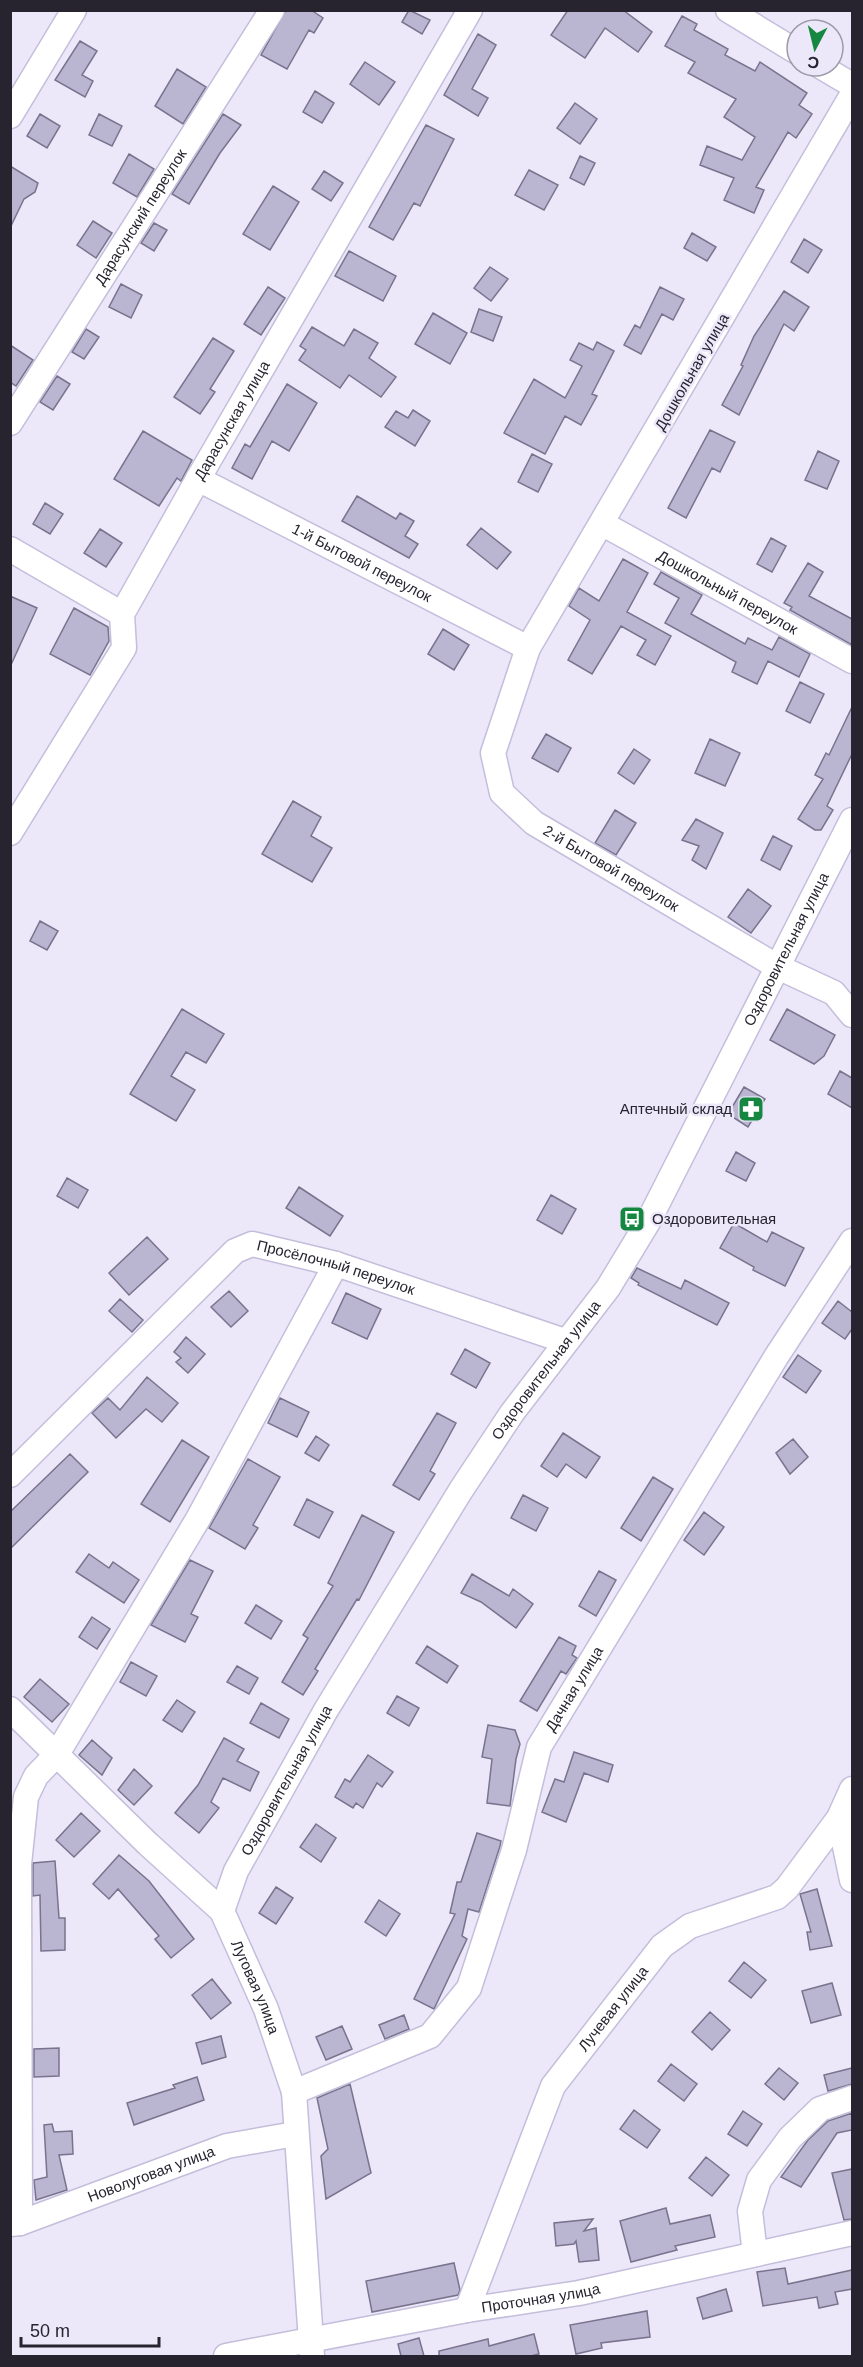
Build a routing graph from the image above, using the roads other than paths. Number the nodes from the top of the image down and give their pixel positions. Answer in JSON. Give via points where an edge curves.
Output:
{"nodes":[{"id":1,"x":74,"y":10,"type":"edge"},
{"id":2,"x":272,"y":10,"type":"edge"},
{"id":3,"x":470,"y":10,"type":"edge"},
{"id":4,"x":728,"y":10,"type":"edge"},
{"id":5,"x":785,"y":45,"type":"edge"},
{"id":6,"x":839,"y":78,"type":"edge"},
{"id":7,"x":852,"y":86,"type":"edge"},
{"id":8,"x":852,"y":95,"type":"edge"},
{"id":9,"x":10,"y":116,"type":"edge"},
{"id":10,"x":10,"y":423,"type":"edge"},
{"id":11,"x":198,"y":479,"type":"junction"},
{"id":12,"x":603,"y":524,"type":"junction"},
{"id":13,"x":10,"y":549,"type":"edge"},
{"id":14,"x":123,"y":614,"type":"junction"},
{"id":15,"x":528,"y":648,"type":"junction"},
{"id":16,"x":852,"y":661,"type":"edge"},
{"id":17,"x":852,"y":820,"type":"edge"},
{"id":18,"x":10,"y":833,"type":"edge"},
{"id":19,"x":778,"y":967,"type":"junction"},
{"id":20,"x":852,"y":1015,"type":"edge"},
{"id":21,"x":852,"y":1241,"type":"edge"},
{"id":22,"x":336,"y":1264,"type":"junction"},
{"id":23,"x":565,"y":1341,"type":"junction"},
{"id":24,"x":10,"y":1474,"type":"edge"},
{"id":25,"x":10,"y":1709,"type":"edge"},
{"id":26,"x":57,"y":1754,"type":"junction"},
{"id":27,"x":852,"y":1789,"type":"edge"},
{"id":28,"x":840,"y":1818,"type":"junction"},
{"id":29,"x":852,"y":1880,"type":"edge"},
{"id":30,"x":222,"y":1911,"type":"junction"},
{"id":31,"x":15,"y":1935,"type":"edge"},
{"id":32,"x":294,"y":2092,"type":"junction"},
{"id":33,"x":852,"y":2097,"type":"edge"},
{"id":34,"x":296,"y":2134,"type":"junction"},
{"id":35,"x":15,"y":2223,"type":"edge"},
{"id":36,"x":852,"y":2234,"type":"edge"},
{"id":37,"x":755,"y":2254,"type":"junction"},
{"id":38,"x":467,"y":2310,"type":"junction"},
{"id":39,"x":311,"y":2348,"type":"edge"},
{"id":40,"x":226,"y":2356,"type":"edge"}],
"edges":[{"from":1,"to":9,"type":"street"},
{"from":2,"to":10,"type":"street","name":"Дарасунский переулок"},
{"from":3,"to":11,"type":"street","name":"Дарасунская улица"},
{"from":4,"to":5,"type":"street"},
{"from":6,"to":7,"type":"street"},
{"from":8,"to":12,"type":"street","name":"Дошкольная улица"},
{"from":11,"to":14,"type":"street","name":"Дарасунская улица"},
{"from":11,"to":15,"type":"street","name":"1-й Бытовой переулок"},
{"from":12,"to":15,"type":"street","name":"Дошкольная улица"},
{"from":12,"to":16,"type":"street","name":"Дошкольный переулок"},
{"from":13,"to":14,"type":"street"},
{"from":14,"to":18,"type":"street","via":[[124,648]]},
{"from":15,"to":19,"type":"street","name":"2-й Бытовой переулок","via":[[493,753],[502,793],[534,823]]},
{"from":17,"to":19,"type":"street","name":"Оздоровительная улица"},
{"from":19,"to":20,"type":"street","name":"2-й Бытовой переулок","via":[[834,993]]},
{"from":19,"to":23,"type":"street","name":"Оздоровительная улица","via":[[648,1222],[608,1288]]},
{"from":21,"to":32,"type":"street","name":"Дачная улица","via":[[776,1357],[539,1747],[514,1850],[469,1988],[430,2036]]},
{"from":22,"to":23,"type":"street","name":"Просёлочный переулок"},
{"from":22,"to":24,"type":"street","name":"Просёлочный переулок","via":[[252,1244],[235,1251]]},
{"from":22,"to":26,"type":"street","via":[[198,1519]]},
{"from":23,"to":30,"type":"street","name":"Оздоровительная улица","via":[[461,1490],[326,1710],[236,1871]]},
{"from":25,"to":26,"type":"street","name":"Луговая улица"},
{"from":26,"to":30,"type":"street","name":"Луговая улица"},
{"from":26,"to":31,"type":"street","via":[[36,1776],[26,1797]]},
{"from":27,"to":28,"type":"street","name":"Лучевая улица"},
{"from":28,"to":29,"type":"street"},
{"from":28,"to":38,"type":"street","name":"Лучевая улица","via":[[777,1897],[690,1926],[662,1946],[553,2086]]},
{"from":30,"to":32,"type":"street","name":"Луговая улица","via":[[266,2009]]},
{"from":31,"to":35,"type":"street"},
{"from":32,"to":34,"type":"street","name":"Луговая улица"},
{"from":33,"to":37,"type":"street","via":[[820,2109],[790,2138],[759,2180],[750,2211]]},
{"from":34,"to":35,"type":"street","name":"Новолуговая улица","via":[[227,2146]]},
{"from":34,"to":39,"type":"street","name":"Луговая улица"},
{"from":36,"to":37,"type":"street","name":"Проточная улица"},
{"from":37,"to":38,"type":"street","name":"Проточная улица","via":[[579,2293]]},
{"from":38,"to":39,"type":"street","name":"Проточная улица"},
{"from":39,"to":40,"type":"street","name":"Проточная улица"}]}
